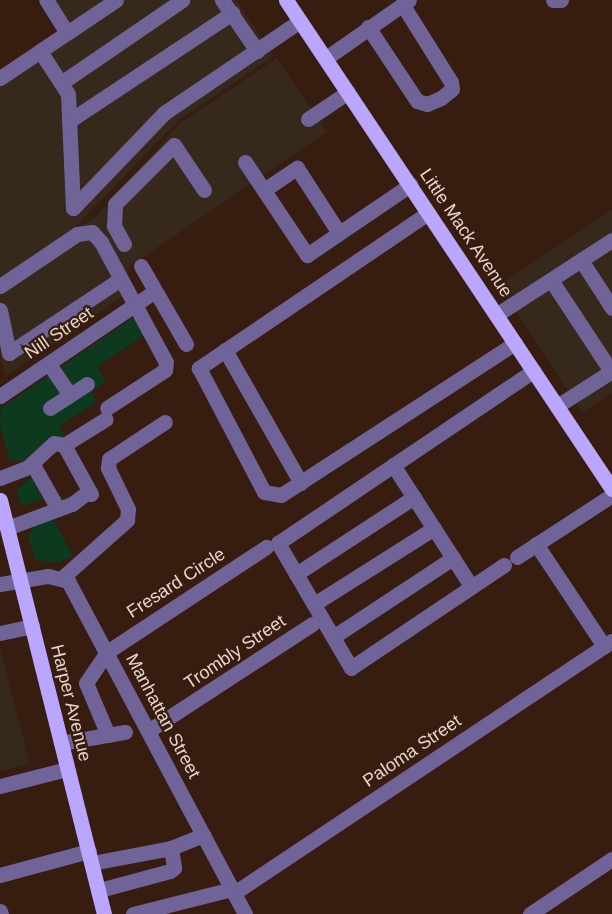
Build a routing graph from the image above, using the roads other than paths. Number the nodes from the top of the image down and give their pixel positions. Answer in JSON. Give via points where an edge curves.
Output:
{"nodes":[{"id":1,"x":46,"y":0,"type":"edge"},
{"id":2,"x":116,"y":0,"type":"edge"},
{"id":3,"x":182,"y":0,"type":"edge"},
{"id":4,"x":222,"y":0,"type":"edge"},
{"id":5,"x":286,"y":0,"type":"edge"},
{"id":6,"x":553,"y":0,"type":"edge"},
{"id":7,"x":561,"y":0,"type":"edge"},
{"id":8,"x":405,"y":2,"type":"edge"},
{"id":9,"x":231,"y":14,"type":"junction"},
{"id":10,"x":300,"y":21,"type":"junction"},
{"id":11,"x":368,"y":27,"type":"junction"},
{"id":12,"x":67,"y":33,"type":"junction"},
{"id":13,"x":40,"y":51,"type":"junction"},
{"id":14,"x":257,"y":51,"type":"junction"},
{"id":15,"x":326,"y":58,"type":"junction"},
{"id":16,"x":0,"y":78,"type":"edge"},
{"id":17,"x":61,"y":83,"type":"junction"},
{"id":18,"x":348,"y":92,"type":"junction"},
{"id":19,"x":308,"y":119,"type":"dead end"},
{"id":20,"x":69,"y":121,"type":"junction"},
{"id":21,"x":245,"y":162,"type":"dead end"},
{"id":22,"x":410,"y":184,"type":"junction"},
{"id":23,"x":204,"y":190,"type":"dead end"},
{"id":24,"x":264,"y":190,"type":"junction"},
{"id":25,"x":428,"y":213,"type":"junction"},
{"id":26,"x":339,"y":233,"type":"junction"},
{"id":27,"x":612,"y":240,"type":"edge"},
{"id":28,"x":116,"y":249,"type":"junction"},
{"id":29,"x":581,"y":260,"type":"junction"},
{"id":30,"x":141,"y":266,"type":"dead end"},
{"id":31,"x":119,"y":280,"type":"junction"},
{"id":32,"x":551,"y":280,"type":"junction"},
{"id":33,"x":0,"y":286,"type":"edge"},
{"id":34,"x":155,"y":291,"type":"junction"},
{"id":35,"x":136,"y":304,"type":"junction"},
{"id":36,"x":612,"y":308,"type":"edge"},
{"id":37,"x":0,"y":310,"type":"edge"},
{"id":38,"x":496,"y":315,"type":"junction"},
{"id":39,"x":515,"y":343,"type":"junction"},
{"id":40,"x":186,"y":344,"type":"dead end"},
{"id":41,"x":225,"y":350,"type":"junction"},
{"id":42,"x":49,"y":364,"type":"junction"},
{"id":43,"x":533,"y":371,"type":"junction"},
{"id":44,"x":611,"y":371,"type":"edge"},
{"id":45,"x":87,"y":384,"type":"dead end"},
{"id":46,"x":70,"y":395,"type":"junction"},
{"id":47,"x":0,"y":396,"type":"edge"},
{"id":48,"x":557,"y":406,"type":"junction"},
{"id":49,"x":50,"y":408,"type":"dead end"},
{"id":50,"x":165,"y":422,"type":"dead end"},
{"id":51,"x":64,"y":445,"type":"junction"},
{"id":52,"x":32,"y":463,"type":"junction"},
{"id":53,"x":393,"y":465,"type":"junction"},
{"id":54,"x":0,"y":478,"type":"edge"},
{"id":55,"x":301,"y":483,"type":"junction"},
{"id":56,"x":612,"y":489,"type":"edge"},
{"id":57,"x":612,"y":495,"type":"edge"},
{"id":58,"x":414,"y":497,"type":"junction"},
{"id":59,"x":0,"y":500,"type":"edge"},
{"id":60,"x":58,"y":509,"type":"junction"},
{"id":61,"x":7,"y":528,"type":"junction"},
{"id":62,"x":434,"y":528,"type":"junction"},
{"id":63,"x":536,"y":544,"type":"junction"},
{"id":64,"x":272,"y":545,"type":"junction"},
{"id":65,"x":453,"y":558,"type":"junction"},
{"id":66,"x":297,"y":574,"type":"junction"},
{"id":67,"x":63,"y":577,"type":"junction"},
{"id":68,"x":20,"y":580,"type":"junction"},
{"id":69,"x":0,"y":584,"type":"edge"},
{"id":70,"x":471,"y":586,"type":"junction"},
{"id":71,"x":314,"y":604,"type":"junction"},
{"id":72,"x":312,"y":624,"type":"dead end"},
{"id":73,"x":32,"y":626,"type":"junction"},
{"id":74,"x":0,"y":633,"type":"edge"},
{"id":75,"x":333,"y":637,"type":"junction"},
{"id":76,"x":608,"y":643,"type":"edge"},
{"id":77,"x":107,"y":652,"type":"junction"},
{"id":78,"x":125,"y":732,"type":"dead end"},
{"id":79,"x":148,"y":732,"type":"junction"},
{"id":80,"x":108,"y":735,"type":"junction"},
{"id":81,"x":61,"y":743,"type":"junction"},
{"id":82,"x":67,"y":769,"type":"junction"},
{"id":83,"x":0,"y":786,"type":"edge"},
{"id":84,"x":203,"y":835,"type":"junction"},
{"id":85,"x":171,"y":848,"type":"junction"},
{"id":86,"x":90,"y":857,"type":"junction"},
{"id":87,"x":612,"y":859,"type":"edge"},
{"id":88,"x":0,"y":875,"type":"edge"},
{"id":89,"x":99,"y":890,"type":"junction"},
{"id":90,"x":233,"y":891,"type":"junction"},
{"id":91,"x":104,"y":914,"type":"edge"},
{"id":92,"x":133,"y":914,"type":"edge"},
{"id":93,"x":245,"y":914,"type":"edge"},
{"id":94,"x":530,"y":914,"type":"edge"}],
"edges":[{"from":1,"to":12,"type":"street"},
{"from":2,"to":12,"type":"street"},
{"from":3,"to":17,"type":"street"},
{"from":4,"to":9,"type":"street"},
{"from":5,"to":10,"type":"main road","name":"Little Mack Avenue"},
{"from":6,"to":7,"type":"street"},
{"from":8,"to":11,"type":"street"},
{"from":8,"to":11,"type":"street","via":[[451,82],[452,89],[441,98],[427,104],[417,101]]},
{"from":9,"to":14,"type":"street"},
{"from":9,"to":20,"type":"street"},
{"from":10,"to":14,"type":"street"},
{"from":10,"to":15,"type":"main road","name":"Little Mack Avenue"},
{"from":11,"to":15,"type":"street"},
{"from":12,"to":13,"type":"street"},
{"from":13,"to":16,"type":"street"},
{"from":13,"to":17,"type":"street"},
{"from":14,"to":20,"type":"street","via":[[164,113],[74,208]]},
{"from":15,"to":18,"type":"main road","name":"Little Mack Avenue"},
{"from":17,"to":20,"type":"street","via":[[68,94]]},
{"from":18,"to":19,"type":"street"},
{"from":18,"to":22,"type":"main road","name":"Little Mack Avenue"},
{"from":21,"to":24,"type":"street"},
{"from":22,"to":25,"type":"main road","name":"Little Mack Avenue"},
{"from":22,"to":26,"type":"street"},
{"from":23,"to":28,"type":"street","via":[[174,145],[115,204]]},
{"from":24,"to":26,"type":"street","via":[[307,255]]},
{"from":24,"to":26,"type":"street","via":[[297,168]]},
{"from":25,"to":38,"type":"main road","name":"Little Mack Avenue"},
{"from":25,"to":41,"type":"street"},
{"from":27,"to":29,"type":"street"},
{"from":28,"to":31,"type":"street"},
{"from":28,"to":33,"type":"street","via":[[92,232],[76,234]]},
{"from":29,"to":32,"type":"street"},
{"from":29,"to":36,"type":"street"},
{"from":30,"to":34,"type":"street"},
{"from":31,"to":35,"type":"street"},
{"from":31,"to":37,"type":"street","via":[[9,353]]},
{"from":32,"to":38,"type":"street"},
{"from":32,"to":44,"type":"street"},
{"from":34,"to":35,"type":"street","name":"Nill Street"},
{"from":34,"to":40,"type":"street"},
{"from":35,"to":42,"type":"street","name":"Nill Street"},
{"from":35,"to":51,"type":"street","via":[[166,362],[165,370]]},
{"from":38,"to":39,"type":"main road","name":"Little Mack Avenue"},
{"from":39,"to":43,"type":"main road","name":"Little Mack Avenue"},
{"from":39,"to":55,"type":"street"},
{"from":41,"to":55,"type":"street"},
{"from":41,"to":55,"type":"street","via":[[199,368],[264,492],[281,495]]},
{"from":42,"to":46,"type":"street"},
{"from":42,"to":47,"type":"street","name":"Nill Street"},
{"from":43,"to":48,"type":"main road","name":"Little Mack Avenue"},
{"from":43,"to":53,"type":"street","name":"Fresard Circle"},
{"from":44,"to":48,"type":"street"},
{"from":45,"to":46,"type":"street"},
{"from":46,"to":49,"type":"street"},
{"from":48,"to":56,"type":"main road","name":"Little Mack Avenue"},
{"from":50,"to":67,"type":"street","via":[[109,459],[108,468],[128,509],[128,520]]},
{"from":51,"to":52,"type":"street","via":[[54,443]]},
{"from":51,"to":60,"type":"street","via":[[90,493]]},
{"from":52,"to":54,"type":"street"},
{"from":52,"to":60,"type":"street"},
{"from":53,"to":58,"type":"street"},
{"from":53,"to":64,"type":"street","name":"Fresard Circle"},
{"from":57,"to":63,"type":"street"},
{"from":58,"to":62,"type":"street"},
{"from":58,"to":66,"type":"street"},
{"from":59,"to":61,"type":"main road","name":"Harper Avenue"},
{"from":60,"to":61,"type":"street"},
{"from":61,"to":68,"type":"main road","name":"Harper Avenue"},
{"from":62,"to":65,"type":"street"},
{"from":62,"to":71,"type":"street"},
{"from":63,"to":70,"type":"street"},
{"from":63,"to":76,"type":"street"},
{"from":64,"to":66,"type":"street"},
{"from":64,"to":77,"type":"street","name":"Fresard Circle"},
{"from":65,"to":70,"type":"street"},
{"from":65,"to":75,"type":"street"},
{"from":66,"to":71,"type":"street"},
{"from":67,"to":68,"type":"street"},
{"from":67,"to":77,"type":"street","name":"Manhattan Street"},
{"from":68,"to":69,"type":"street"},
{"from":68,"to":73,"type":"main road","name":"Harper Avenue"},
{"from":70,"to":75,"type":"street","via":[[351,668]]},
{"from":71,"to":75,"type":"street"},
{"from":72,"to":79,"type":"street","name":"Trombly Street"},
{"from":73,"to":74,"type":"street"},
{"from":73,"to":81,"type":"main road","name":"Harper Avenue"},
{"from":76,"to":90,"type":"street","name":"Paloma Street"},
{"from":77,"to":79,"type":"street","name":"Manhattan Street"},
{"from":77,"to":80,"type":"street","via":[[86,683]]},
{"from":78,"to":80,"type":"street"},
{"from":79,"to":84,"type":"street","name":"Manhattan Street"},
{"from":80,"to":81,"type":"street"},
{"from":81,"to":82,"type":"main road","name":"Harper Avenue"},
{"from":82,"to":83,"type":"street"},
{"from":82,"to":86,"type":"main road","name":"Harper Avenue"},
{"from":84,"to":85,"type":"street"},
{"from":84,"to":90,"type":"street","name":"Manhattan Street"},
{"from":85,"to":86,"type":"street"},
{"from":85,"to":89,"type":"street","via":[[174,868],[170,871]]},
{"from":86,"to":88,"type":"street"},
{"from":86,"to":89,"type":"main road","name":"Harper Avenue"},
{"from":87,"to":94,"type":"street"},
{"from":89,"to":91,"type":"main road","name":"Harper Avenue"},
{"from":90,"to":92,"type":"street","name":"Paloma Street"},
{"from":90,"to":93,"type":"street","name":"Manhattan Street"}]}
